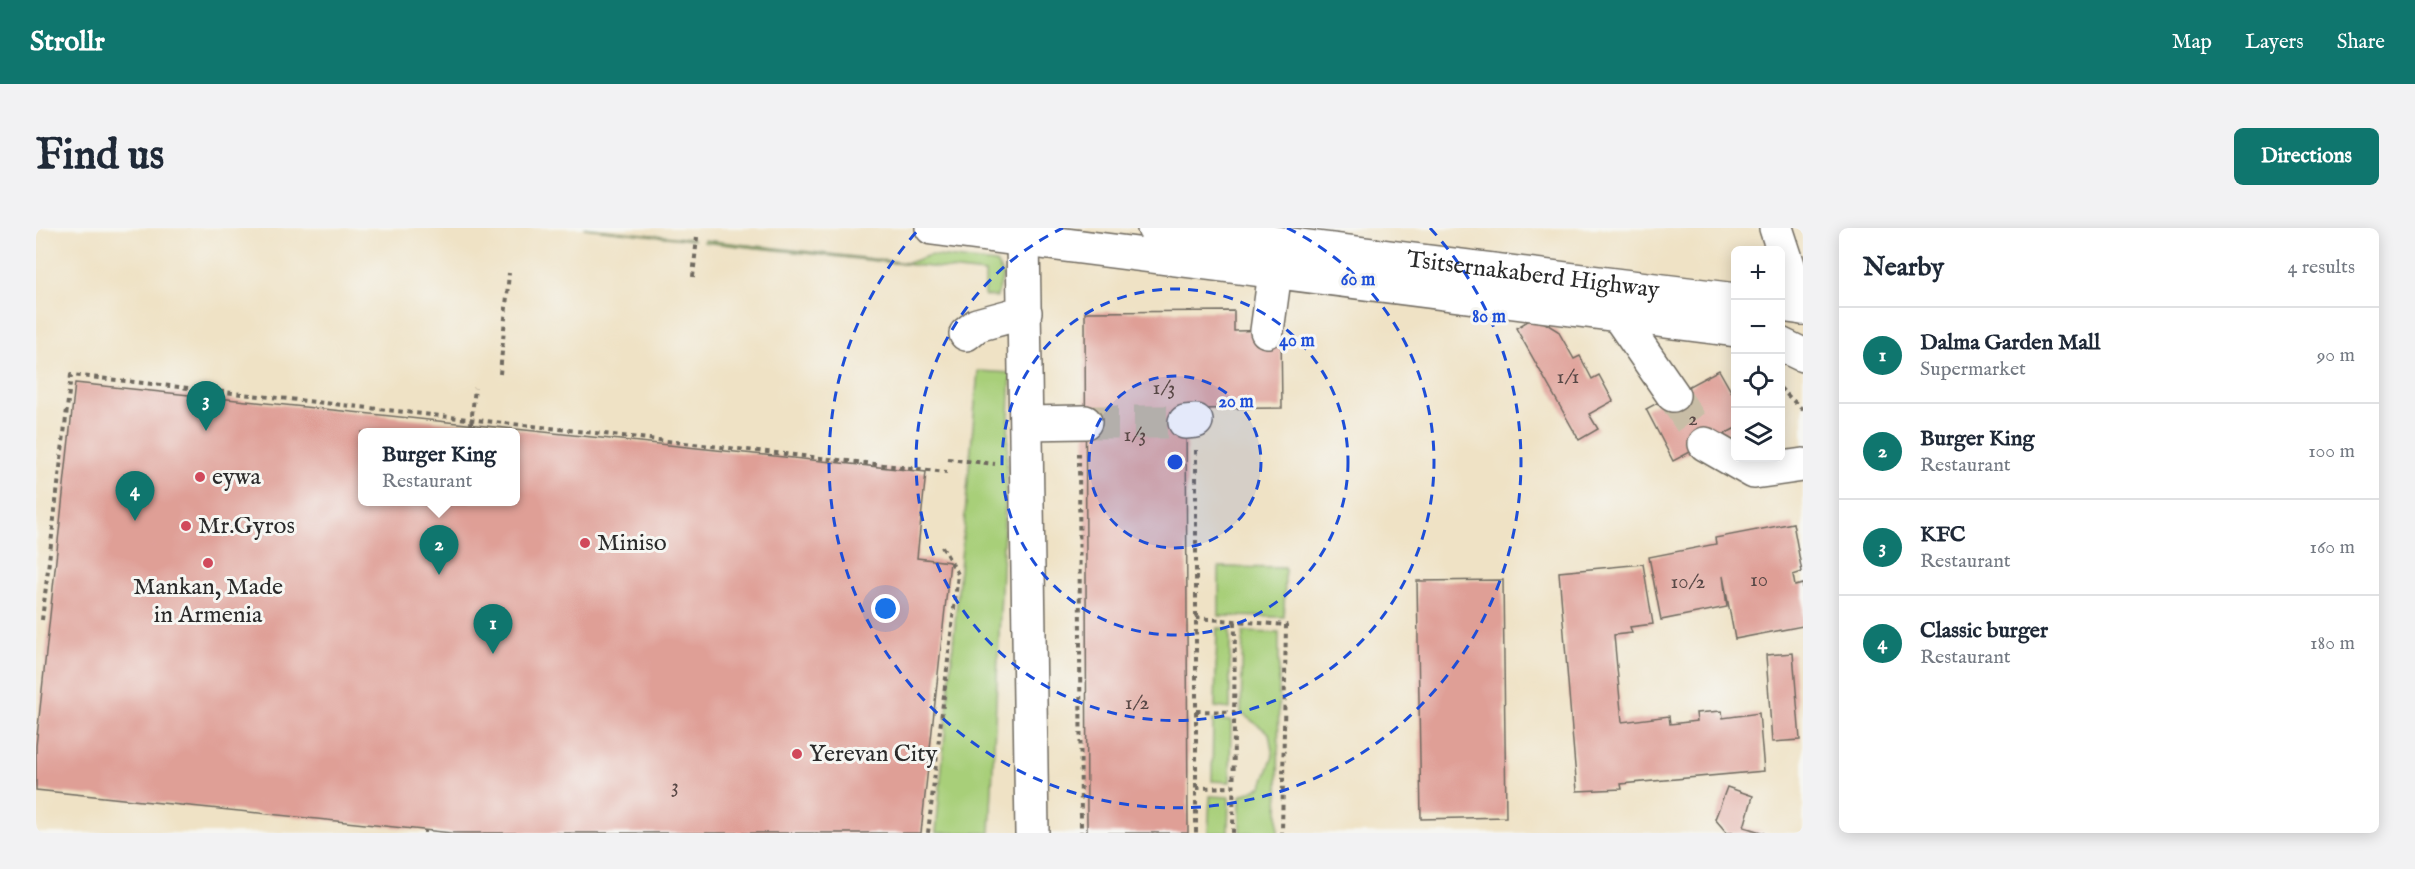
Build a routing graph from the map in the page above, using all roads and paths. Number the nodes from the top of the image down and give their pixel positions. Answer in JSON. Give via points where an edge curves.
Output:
{"nodes":[{"id":1,"x":932,"y":228,"type":"edge"},
{"id":2,"x":1154,"y":228,"type":"edge"},
{"id":3,"x":1776,"y":228,"type":"edge"},
{"id":4,"x":697,"y":237,"type":"dead end"},
{"id":5,"x":1023,"y":239,"type":"junction"},
{"id":6,"x":1275,"y":272,"type":"junction"},
{"id":7,"x":509,"y":273,"type":"dead end"},
{"id":8,"x":693,"y":277,"type":"dead end"},
{"id":9,"x":1731,"y":299,"type":"edge"},
{"id":10,"x":1785,"y":306,"type":"edge"},
{"id":11,"x":1803,"y":308,"type":"edge"},
{"id":12,"x":1025,"y":312,"type":"junction"},
{"id":13,"x":1618,"y":315,"type":"junction"},
{"id":14,"x":969,"y":322,"type":"dead end"},
{"id":15,"x":1731,"y":329,"type":"edge"},
{"id":16,"x":1267,"y":331,"type":"dead end"},
{"id":17,"x":1785,"y":347,"type":"edge"},
{"id":18,"x":1803,"y":355,"type":"edge"},
{"id":19,"x":500,"y":374,"type":"dead end"},
{"id":20,"x":475,"y":388,"type":"dead end"},
{"id":21,"x":1785,"y":392,"type":"edge"},
{"id":22,"x":1673,"y":394,"type":"tunnel mouth"},
{"id":23,"x":280,"y":399,"type":"junction"},
{"id":24,"x":279,"y":404,"type":"dead end"},
{"id":25,"x":1803,"y":410,"type":"edge"},
{"id":26,"x":471,"y":422,"type":"junction"},
{"id":27,"x":1191,"y":422,"type":"dead end"},
{"id":28,"x":1026,"y":423,"type":"junction"},
{"id":29,"x":1082,"y":423,"type":"joint"},
{"id":30,"x":1706,"y":444,"type":"tunnel mouth"},
{"id":31,"x":948,"y":459,"type":"dead end"},
{"id":32,"x":1803,"y":465,"type":"edge"},
{"id":33,"x":1027,"y":467,"type":"junction"},
{"id":34,"x":947,"y":472,"type":"dead end"},
{"id":35,"x":941,"y":545,"type":"dead end"},
{"id":36,"x":1196,"y":618,"type":"junction"},
{"id":37,"x":42,"y":620,"type":"dead end"},
{"id":38,"x":1235,"y":621,"type":"junction"},
{"id":39,"x":1196,"y":711,"type":"junction"},
{"id":40,"x":1235,"y":712,"type":"junction"},
{"id":41,"x":1233,"y":787,"type":"junction"},
{"id":42,"x":1196,"y":788,"type":"junction"},
{"id":43,"x":928,"y":833,"type":"edge"},
{"id":44,"x":1032,"y":833,"type":"edge"},
{"id":45,"x":1081,"y":833,"type":"edge"},
{"id":46,"x":1196,"y":833,"type":"edge"},
{"id":47,"x":1233,"y":833,"type":"edge"},
{"id":48,"x":1282,"y":833,"type":"edge"}],
"edges":[{"from":1,"to":5,"type":"main road","name":"Tsitsernakaberd Highway"},
{"from":2,"to":9,"type":"main road","name":"Tsitsernakaberd Highway"},
{"from":3,"to":11,"type":"main road"},
{"from":4,"to":8,"type":"path"},
{"from":5,"to":6,"type":"main road","name":"Tsitsernakaberd Highway"},
{"from":5,"to":12,"type":"main road"},
{"from":6,"to":13,"type":"main road","name":"Tsitsernakaberd Highway"},
{"from":6,"to":16,"type":"main road"},
{"from":7,"to":19,"type":"path"},
{"from":10,"to":11,"type":"main road"},
{"from":12,"to":14,"type":"main road","via":[[995,308]]},
{"from":12,"to":28,"type":"main road"},
{"from":13,"to":15,"type":"main road","name":"Tsitsernakaberd Highway"},
{"from":13,"to":22,"type":"main road"},
{"from":17,"to":18,"type":"main road"},
{"from":20,"to":26,"type":"path"},
{"from":21,"to":25,"type":"path"},
{"from":23,"to":24,"type":"path"},
{"from":23,"to":26,"type":"path"},
{"from":23,"to":37,"type":"path","via":[[70,375]]},
{"from":26,"to":34,"type":"path"},
{"from":27,"to":36,"type":"path"},
{"from":28,"to":29,"type":"main road"},
{"from":28,"to":33,"type":"main road"},
{"from":29,"to":45,"type":"path"},
{"from":30,"to":32,"type":"main road","via":[[1754,472]]},
{"from":31,"to":33,"type":"path"},
{"from":33,"to":44,"type":"main road"},
{"from":35,"to":43,"type":"path","via":[[958,574]]},
{"from":36,"to":38,"type":"path"},
{"from":36,"to":39,"type":"path"},
{"from":38,"to":40,"type":"path"},
{"from":38,"to":48,"type":"path","via":[[1286,625]]},
{"from":39,"to":40,"type":"path"},
{"from":39,"to":42,"type":"path"},
{"from":40,"to":41,"type":"path"},
{"from":41,"to":42,"type":"path"},
{"from":41,"to":47,"type":"path"},
{"from":42,"to":46,"type":"path"}]}
